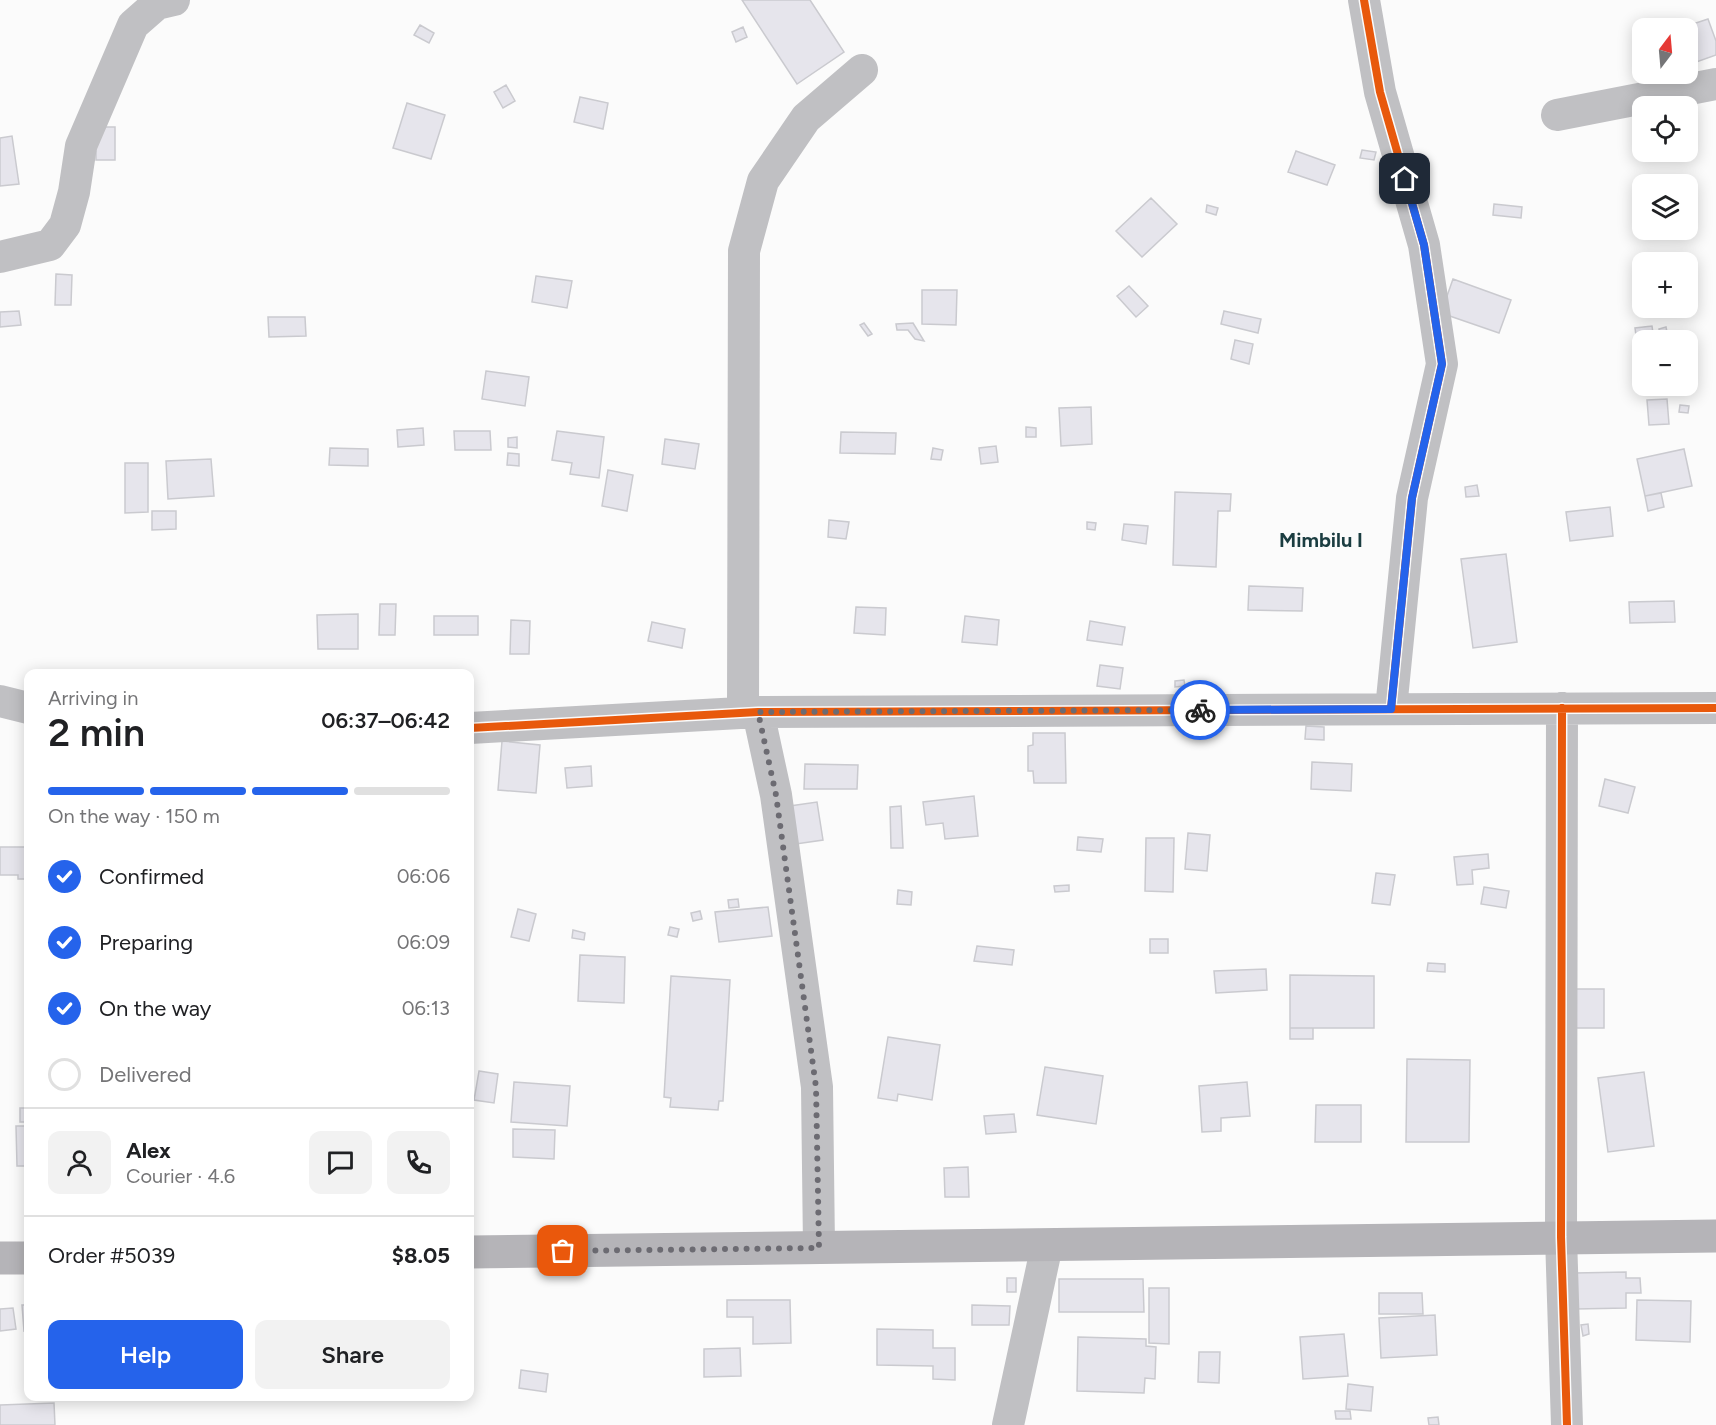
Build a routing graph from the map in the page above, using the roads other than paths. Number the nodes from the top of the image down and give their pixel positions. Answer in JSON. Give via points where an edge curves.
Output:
{"nodes":[{"id":1,"x":174,"y":0,"type":"edge"},
{"id":2,"x":1364,"y":0,"type":"edge"},
{"id":3,"x":862,"y":69,"type":"dead end"},
{"id":4,"x":1716,"y":84,"type":"edge"},
{"id":5,"x":1557,"y":115,"type":"dead end"},
{"id":6,"x":0,"y":257,"type":"edge"},
{"id":7,"x":0,"y":701,"type":"edge"},
{"id":8,"x":24,"y":707,"type":"edge"},
{"id":9,"x":1562,"y":708,"type":"junction"},
{"id":10,"x":1716,"y":708,"type":"edge"},
{"id":11,"x":1391,"y":709,"type":"junction"},
{"id":12,"x":750,"y":712,"type":"junction"},
{"id":13,"x":474,"y":728,"type":"edge"},
{"id":14,"x":1716,"y":1236,"type":"edge"},
{"id":15,"x":1561,"y":1238,"type":"junction"},
{"id":16,"x":1047,"y":1245,"type":"junction"},
{"id":17,"x":819,"y":1248,"type":"junction"},
{"id":18,"x":474,"y":1252,"type":"edge"},
{"id":19,"x":0,"y":1258,"type":"edge"},
{"id":20,"x":24,"y":1258,"type":"edge"},
{"id":21,"x":1008,"y":1425,"type":"edge"},
{"id":22,"x":1566,"y":1425,"type":"edge"}],
"edges":[{"from":1,"to":6,"type":"street","via":[[157,4],[133,25],[81,146],[65,225],[50,245]]},
{"from":2,"to":11,"type":"street","via":[[1380,92],[1424,245],[1442,364],[1412,498]]},
{"from":3,"to":12,"type":"street","via":[[806,118],[763,182],[744,251]]},
{"from":4,"to":5,"type":"street"},
{"from":7,"to":8,"type":"street"},
{"from":9,"to":10,"type":"street"},
{"from":9,"to":11,"type":"street"},
{"from":9,"to":15,"type":"street"},
{"from":11,"to":12,"type":"street"},
{"from":12,"to":13,"type":"street"},
{"from":12,"to":17,"type":"street","via":[[776,795],[816,1087]]},
{"from":14,"to":15,"type":"main road"},
{"from":15,"to":16,"type":"main road"},
{"from":15,"to":22,"type":"street"},
{"from":16,"to":17,"type":"main road"},
{"from":16,"to":21,"type":"street"},
{"from":17,"to":18,"type":"main road"},
{"from":19,"to":20,"type":"main road"}]}
